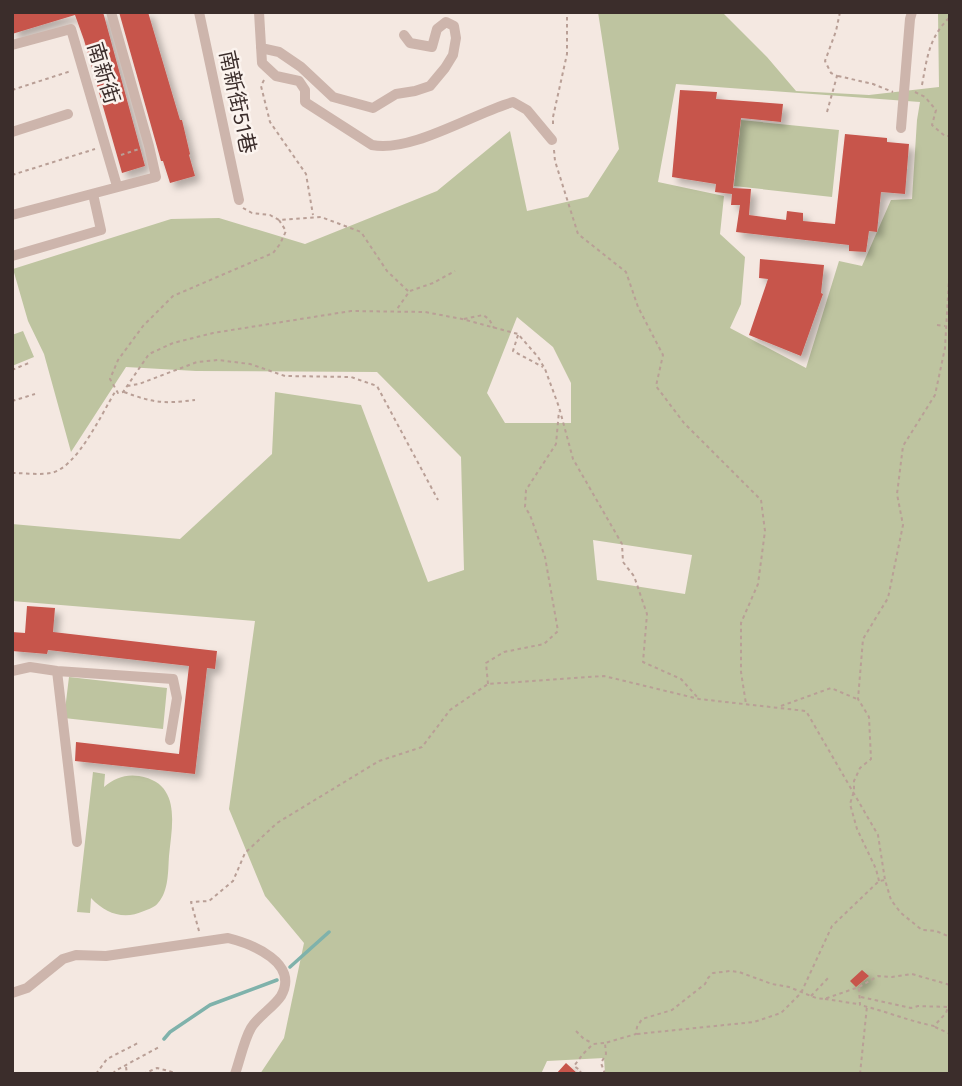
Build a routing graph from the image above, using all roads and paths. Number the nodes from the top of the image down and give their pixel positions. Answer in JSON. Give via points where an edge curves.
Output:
{"nodes":[{"id":1,"x":111,"y":12,"type":"edge"},
{"id":2,"x":199,"y":12,"type":"edge"},
{"id":3,"x":259,"y":12,"type":"edge"},
{"id":4,"x":567,"y":12,"type":"edge"},
{"id":5,"x":839,"y":12,"type":"edge"},
{"id":6,"x":912,"y":12,"type":"edge"},
{"id":7,"x":950,"y":16,"type":"edge"},
{"id":8,"x":404,"y":35,"type":"dead end"},
{"id":9,"x":12,"y":45,"type":"edge"},
{"id":10,"x":261,"y":48,"type":"junction"},
{"id":11,"x":269,"y":70,"type":"junction"},
{"id":12,"x":65,"y":73,"type":"dead end"},
{"id":13,"x":837,"y":76,"type":"junction"},
{"id":14,"x":922,"y":85,"type":"dead end"},
{"id":15,"x":12,"y":90,"type":"edge"},
{"id":16,"x":909,"y":94,"type":"junction"},
{"id":17,"x":827,"y":112,"type":"dead end"},
{"id":18,"x":68,"y":114,"type":"dead end"},
{"id":19,"x":553,"y":128,"type":"dead end"},
{"id":20,"x":901,"y":128,"type":"dead end"},
{"id":21,"x":12,"y":132,"type":"edge"},
{"id":22,"x":950,"y":136,"type":"edge"},
{"id":23,"x":553,"y":145,"type":"joint"},
{"id":24,"x":149,"y":146,"type":"junction"},
{"id":25,"x":87,"y":152,"type":"dead end"},
{"id":26,"x":110,"y":158,"type":"junction"},
{"id":27,"x":12,"y":175,"type":"edge"},
{"id":28,"x":117,"y":186,"type":"junction"},
{"id":29,"x":93,"y":194,"type":"junction"},
{"id":30,"x":239,"y":200,"type":"joint"},
{"id":31,"x":12,"y":215,"type":"edge"},
{"id":32,"x":313,"y":217,"type":"junction"},
{"id":33,"x":279,"y":220,"type":"junction"},
{"id":34,"x":12,"y":256,"type":"edge"},
{"id":35,"x":950,"y":261,"type":"edge"},
{"id":36,"x":455,"y":271,"type":"dead end"},
{"id":37,"x":409,"y":292,"type":"junction"},
{"id":38,"x":397,"y":310,"type":"junction"},
{"id":39,"x":462,"y":319,"type":"junction"},
{"id":40,"x":937,"y":325,"type":"dead end"},
{"id":41,"x":946,"y":326,"type":"junction"},
{"id":42,"x":495,"y":329,"type":"junction"},
{"id":43,"x":518,"y":334,"type":"junction"},
{"id":44,"x":31,"y":362,"type":"dead end"},
{"id":45,"x":545,"y":369,"type":"junction"},
{"id":46,"x":12,"y":370,"type":"edge"},
{"id":47,"x":126,"y":387,"type":"junction"},
{"id":48,"x":116,"y":391,"type":"junction"},
{"id":49,"x":123,"y":392,"type":"junction"},
{"id":50,"x":36,"y":394,"type":"dead end"},
{"id":51,"x":195,"y":400,"type":"dead end"},
{"id":52,"x":12,"y":401,"type":"edge"},
{"id":53,"x":559,"y":407,"type":"junction"},
{"id":54,"x":12,"y":473,"type":"edge"},
{"id":55,"x":438,"y":500,"type":"dead end"},
{"id":56,"x":12,"y":671,"type":"edge"},
{"id":57,"x":57,"y":671,"type":"junction"},
{"id":58,"x":488,"y":684,"type":"junction"},
{"id":59,"x":699,"y":699,"type":"junction"},
{"id":60,"x":858,"y":699,"type":"junction"},
{"id":61,"x":746,"y":705,"type":"junction"},
{"id":62,"x":779,"y":707,"type":"junction"},
{"id":63,"x":170,"y":740,"type":"dead end"},
{"id":64,"x":854,"y":791,"type":"junction"},
{"id":65,"x":77,"y":842,"type":"dead end"},
{"id":66,"x":885,"y":880,"type":"junction"},
{"id":67,"x":879,"y":881,"type":"junction"},
{"id":68,"x":950,"y":937,"type":"edge"},
{"id":69,"x":202,"y":942,"type":"junction"},
{"id":70,"x":829,"y":977,"type":"dead end"},
{"id":71,"x":950,"y":985,"type":"edge"},
{"id":72,"x":859,"y":987,"type":"junction"},
{"id":73,"x":12,"y":993,"type":"edge"},
{"id":74,"x":801,"y":993,"type":"junction"},
{"id":75,"x":810,"y":996,"type":"junction"},
{"id":76,"x":860,"y":996,"type":"junction"},
{"id":77,"x":824,"y":999,"type":"junction"},
{"id":78,"x":950,"y":1002,"type":"edge"},
{"id":79,"x":860,"y":1005,"type":"junction"},
{"id":80,"x":867,"y":1006,"type":"junction"},
{"id":81,"x":948,"y":1007,"type":"junction"},
{"id":82,"x":934,"y":1026,"type":"junction"},
{"id":83,"x":576,"y":1031,"type":"dead end"},
{"id":84,"x":636,"y":1034,"type":"junction"},
{"id":85,"x":950,"y":1034,"type":"edge"},
{"id":86,"x":138,"y":1043,"type":"dead end"},
{"id":87,"x":605,"y":1043,"type":"junction"},
{"id":88,"x":593,"y":1044,"type":"junction"},
{"id":89,"x":159,"y":1047,"type":"dead end"},
{"id":90,"x":126,"y":1066,"type":"junction"},
{"id":91,"x":96,"y":1074,"type":"edge"},
{"id":92,"x":113,"y":1074,"type":"edge"},
{"id":93,"x":127,"y":1074,"type":"edge"},
{"id":94,"x":143,"y":1074,"type":"edge"},
{"id":95,"x":180,"y":1074,"type":"edge"},
{"id":96,"x":235,"y":1074,"type":"edge"},
{"id":97,"x":579,"y":1074,"type":"edge"},
{"id":98,"x":605,"y":1074,"type":"edge"},
{"id":99,"x":860,"y":1074,"type":"edge"}],
"edges":[{"from":1,"to":24,"type":"lane","name":"南新街"},
{"from":2,"to":30,"type":"lane","name":"南新街51巷"},
{"from":3,"to":10,"type":"lane"},
{"from":4,"to":19,"type":"path","via":[[567,54]]},
{"from":5,"to":13,"type":"path","via":[[825,61]]},
{"from":6,"to":16,"type":"lane"},
{"from":7,"to":14,"type":"path","via":[[933,38]]},
{"from":8,"to":10,"type":"lane","via":[[410,43],[432,47],[437,29],[446,22],[454,26],[453,55],[430,86],[396,94],[373,108],[333,97],[279,52]]},
{"from":9,"to":26,"type":"lane","name":"南新街","via":[[71,29]]},
{"from":10,"to":11,"type":"lane","via":[[262,63]]},
{"from":11,"to":23,"type":"lane","via":[[299,81],[305,102],[372,145],[385,148],[410,142],[513,102],[527,110]]},
{"from":11,"to":32,"type":"path","via":[[261,86],[270,122],[306,174]]},
{"from":12,"to":15,"type":"path","name":"南新街"},
{"from":13,"to":16,"type":"path"},
{"from":13,"to":17,"type":"path"},
{"from":16,"to":20,"type":"lane"},
{"from":16,"to":22,"type":"path","via":[[925,97],[936,110],[932,125]]},
{"from":18,"to":21,"type":"lane"},
{"from":23,"to":61,"type":"path","via":[[578,234],[626,272],[663,355],[656,386],[684,424],[761,500],[765,531],[758,584],[741,623]]},
{"from":24,"to":26,"type":"path"},
{"from":24,"to":28,"type":"lane","name":"南新街","via":[[156,177]]},
{"from":25,"to":27,"type":"path"},
{"from":26,"to":28,"type":"lane","name":"南新街"},
{"from":28,"to":29,"type":"lane","name":"南新街"},
{"from":29,"to":31,"type":"lane","name":"南新街"},
{"from":29,"to":34,"type":"lane","via":[[101,230]]},
{"from":30,"to":33,"type":"path","via":[[244,210]]},
{"from":32,"to":33,"type":"path"},
{"from":32,"to":37,"type":"path","via":[[361,232],[387,271]]},
{"from":33,"to":48,"type":"path","via":[[286,231],[273,253],[173,296],[143,326],[110,379]]},
{"from":35,"to":41,"type":"path"},
{"from":36,"to":37,"type":"path"},
{"from":37,"to":38,"type":"path"},
{"from":38,"to":39,"type":"path"},
{"from":38,"to":47,"type":"path","via":[[351,311],[173,342],[149,354]]},
{"from":39,"to":42,"type":"path"},
{"from":39,"to":42,"type":"path","via":[[483,315]]},
{"from":40,"to":41,"type":"path"},
{"from":41,"to":60,"type":"path","via":[[934,395],[903,446],[897,494],[903,525],[888,598],[863,639]]},
{"from":42,"to":43,"type":"path"},
{"from":43,"to":45,"type":"path"},
{"from":43,"to":45,"type":"path","via":[[513,351]]},
{"from":44,"to":46,"type":"path"},
{"from":45,"to":53,"type":"path"},
{"from":47,"to":49,"type":"path"},
{"from":47,"to":55,"type":"path","via":[[197,362],[218,360],[250,364],[285,376],[351,377],[377,386]]},
{"from":48,"to":49,"type":"path"},
{"from":48,"to":54,"type":"path","via":[[66,466],[53,473]]},
{"from":49,"to":51,"type":"path","via":[[149,401]]},
{"from":50,"to":52,"type":"path"},
{"from":53,"to":58,"type":"path","via":[[556,444],[526,490],[525,508],[545,557],[558,631],[544,644],[504,652],[486,663]]},
{"from":53,"to":59,"type":"path","via":[[573,458],[622,544],[623,562],[634,576],[647,614],[643,662],[681,679]]},
{"from":56,"to":57,"type":"lane","via":[[30,667]]},
{"from":57,"to":63,"type":"lane","via":[[173,679],[177,698]]},
{"from":57,"to":65,"type":"lane"},
{"from":58,"to":59,"type":"path","via":[[604,676]]},
{"from":58,"to":69,"type":"path","via":[[450,710],[422,747],[379,761],[277,823],[245,853],[233,881],[209,901],[191,902]]},
{"from":59,"to":61,"type":"path"},
{"from":60,"to":62,"type":"path","via":[[831,688]]},
{"from":60,"to":64,"type":"path","via":[[869,717],[871,759],[860,768]]},
{"from":61,"to":62,"type":"path"},
{"from":62,"to":64,"type":"path","via":[[806,711]]},
{"from":64,"to":66,"type":"path","via":[[878,835]]},
{"from":64,"to":67,"type":"path","via":[[850,804]]},
{"from":66,"to":67,"type":"path"},
{"from":66,"to":68,"type":"path","via":[[901,913],[922,930]]},
{"from":67,"to":74,"type":"path","via":[[832,926]]},
{"from":69,"to":73,"type":"lane","via":[[106,956],[76,955]]},
{"from":69,"to":96,"type":"lane","via":[[228,938],[259,948],[281,967],[286,980],[281,995],[251,1027]]},
{"from":70,"to":75,"type":"path"},
{"from":71,"to":72,"type":"path","via":[[912,974],[878,976]]},
{"from":72,"to":76,"type":"path"},
{"from":72,"to":77,"type":"path"},
{"from":74,"to":75,"type":"path"},
{"from":74,"to":84,"type":"path","via":[[781,1013],[754,1021]]},
{"from":74,"to":84,"type":"path","via":[[739,972],[713,973],[705,985],[672,1010],[642,1019]]},
{"from":75,"to":77,"type":"path"},
{"from":76,"to":79,"type":"path"},
{"from":76,"to":81,"type":"path","via":[[911,1008]]},
{"from":77,"to":79,"type":"path"},
{"from":78,"to":81,"type":"path"},
{"from":79,"to":80,"type":"path"},
{"from":80,"to":82,"type":"path"},
{"from":80,"to":99,"type":"path"},
{"from":81,"to":82,"type":"path"},
{"from":82,"to":85,"type":"path"},
{"from":83,"to":88,"type":"path"},
{"from":84,"to":87,"type":"path"},
{"from":86,"to":91,"type":"path","via":[[107,1059]]},
{"from":87,"to":88,"type":"path"},
{"from":87,"to":98,"type":"path","via":[[601,1063]]},
{"from":88,"to":97,"type":"path","via":[[574,1066]]},
{"from":89,"to":90,"type":"path"},
{"from":90,"to":92,"type":"path"},
{"from":90,"to":93,"type":"path"},
{"from":94,"to":95,"type":"path","via":[[157,1068]]}]}
